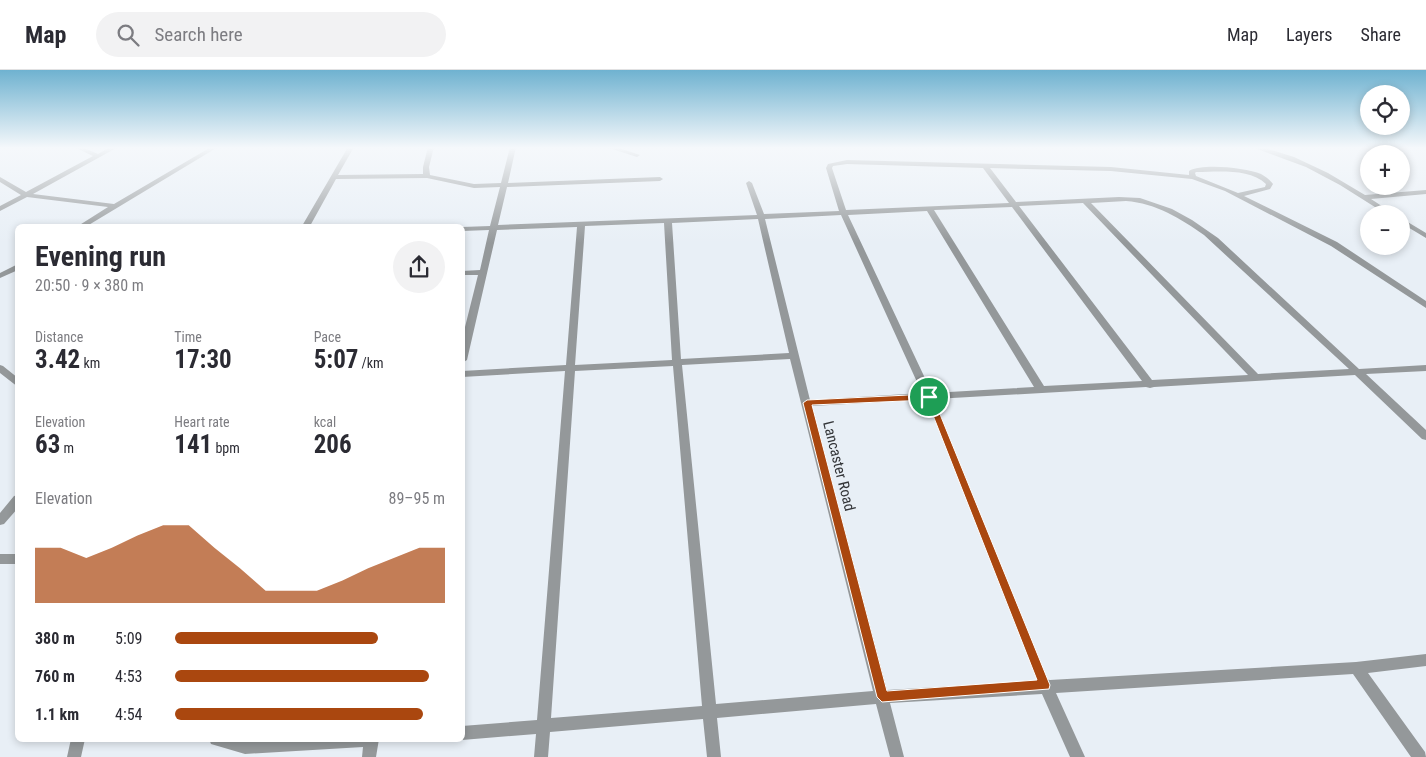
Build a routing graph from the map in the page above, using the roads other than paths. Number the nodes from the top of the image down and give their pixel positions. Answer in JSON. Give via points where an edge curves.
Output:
{"nodes":[{"id":1,"x":0,"y":179,"type":"edge"},
{"id":2,"x":55,"y":179,"type":"edge"},
{"id":3,"x":160,"y":179,"type":"edge"},
{"id":4,"x":334,"y":179,"type":"edge"},
{"id":5,"x":440,"y":179,"type":"edge"},
{"id":6,"x":506,"y":179,"type":"edge"},
{"id":7,"x":658,"y":179,"type":"edge"},
{"id":8,"x":833,"y":179,"type":"edge"},
{"id":9,"x":995,"y":179,"type":"edge"},
{"id":10,"x":1198,"y":179,"type":"edge"},
{"id":11,"x":1264,"y":179,"type":"edge"},
{"id":12,"x":1334,"y":179,"type":"edge"},
{"id":13,"x":749,"y":183,"type":"dead end"},
{"id":14,"x":9,"y":184,"type":"junction"},
{"id":15,"x":505,"y":185,"type":"junction"},
{"id":16,"x":0,"y":187,"type":"edge"},
{"id":17,"x":1426,"y":192,"type":"edge"},
{"id":18,"x":26,"y":195,"type":"junction"},
{"id":19,"x":1238,"y":195,"type":"junction"},
{"id":20,"x":1364,"y":197,"type":"junction"},
{"id":21,"x":1085,"y":201,"type":"junction"},
{"id":22,"x":1013,"y":204,"type":"junction"},
{"id":23,"x":1376,"y":205,"type":"edge"},
{"id":24,"x":114,"y":206,"type":"junction"},
{"id":25,"x":929,"y":208,"type":"junction"},
{"id":26,"x":0,"y":209,"type":"edge"},
{"id":27,"x":843,"y":211,"type":"junction"},
{"id":28,"x":761,"y":216,"type":"junction"},
{"id":29,"x":668,"y":221,"type":"junction"},
{"id":30,"x":85,"y":224,"type":"edge"},
{"id":31,"x":307,"y":224,"type":"edge"},
{"id":32,"x":581,"y":225,"type":"junction"},
{"id":33,"x":1410,"y":226,"type":"edge"},
{"id":34,"x":493,"y":228,"type":"junction"},
{"id":35,"x":465,"y":229,"type":"edge"},
{"id":36,"x":1426,"y":236,"type":"edge"},
{"id":37,"x":15,"y":268,"type":"edge"},
{"id":38,"x":482,"y":272,"type":"junction"},
{"id":39,"x":465,"y":273,"type":"edge"},
{"id":40,"x":0,"y":276,"type":"edge"},
{"id":41,"x":1426,"y":305,"type":"edge"},
{"id":42,"x":465,"y":347,"type":"edge"},
{"id":43,"x":794,"y":356,"type":"junction"},
{"id":44,"x":677,"y":362,"type":"junction"},
{"id":45,"x":570,"y":367,"type":"junction"},
{"id":46,"x":0,"y":368,"type":"edge"},
{"id":47,"x":1426,"y":368,"type":"edge"},
{"id":48,"x":1359,"y":373,"type":"junction"},
{"id":49,"x":465,"y":374,"type":"edge"},
{"id":50,"x":1256,"y":378,"type":"junction"},
{"id":51,"x":15,"y":381,"type":"edge"},
{"id":52,"x":1150,"y":385,"type":"junction"},
{"id":53,"x":1041,"y":390,"type":"junction"},
{"id":54,"x":929,"y":397,"type":"junction"},
{"id":55,"x":807,"y":403,"type":"junction"},
{"id":56,"x":1426,"y":436,"type":"edge"},
{"id":57,"x":15,"y":503,"type":"edge"},
{"id":58,"x":0,"y":521,"type":"edge"},
{"id":59,"x":15,"y":558,"type":"edge"},
{"id":60,"x":0,"y":559,"type":"edge"},
{"id":61,"x":1426,"y":660,"type":"edge"},
{"id":62,"x":1356,"y":668,"type":"junction"},
{"id":63,"x":1045,"y":685,"type":"junction"},
{"id":64,"x":882,"y":697,"type":"junction"},
{"id":65,"x":709,"y":711,"type":"junction"},
{"id":66,"x":544,"y":727,"type":"junction"},
{"id":67,"x":465,"y":733,"type":"edge"},
{"id":68,"x":77,"y":742,"type":"edge"},
{"id":69,"x":227,"y":742,"type":"edge"},
{"id":70,"x":324,"y":742,"type":"edge"},
{"id":71,"x":371,"y":742,"type":"edge"},
{"id":72,"x":74,"y":757,"type":"edge"},
{"id":73,"x":368,"y":757,"type":"edge"},
{"id":74,"x":541,"y":757,"type":"edge"},
{"id":75,"x":714,"y":757,"type":"edge"},
{"id":76,"x":896,"y":757,"type":"edge"},
{"id":77,"x":1078,"y":757,"type":"edge"},
{"id":78,"x":1420,"y":757,"type":"edge"}],
"edges":[{"from":1,"to":14,"type":"street"},
{"from":2,"to":18,"type":"street"},
{"from":3,"to":24,"type":"street"},
{"from":4,"to":31,"type":"street"},
{"from":5,"to":15,"type":"street","via":[[466,185]]},
{"from":6,"to":15,"type":"street"},
{"from":7,"to":15,"type":"street"},
{"from":8,"to":27,"type":"street"},
{"from":9,"to":22,"type":"street"},
{"from":10,"to":19,"type":"street"},
{"from":11,"to":19,"type":"street","via":[[1270,184],[1268,188]]},
{"from":12,"to":20,"type":"street"},
{"from":13,"to":28,"type":"street","name":"Lancaster Road"},
{"from":14,"to":16,"type":"street"},
{"from":14,"to":18,"type":"street"},
{"from":15,"to":34,"type":"street"},
{"from":17,"to":20,"type":"street"},
{"from":18,"to":24,"type":"street"},
{"from":18,"to":26,"type":"street"},
{"from":19,"to":41,"type":"street","via":[[1334,244]]},
{"from":20,"to":23,"type":"street"},
{"from":21,"to":22,"type":"street"},
{"from":21,"to":48,"type":"street","via":[[1129,199],[1147,202],[1207,234]]},
{"from":21,"to":50,"type":"street"},
{"from":22,"to":25,"type":"street"},
{"from":22,"to":52,"type":"street"},
{"from":24,"to":30,"type":"street"},
{"from":25,"to":27,"type":"street"},
{"from":25,"to":53,"type":"street"},
{"from":27,"to":28,"type":"street"},
{"from":27,"to":54,"type":"street"},
{"from":28,"to":29,"type":"street"},
{"from":28,"to":43,"type":"street","name":"Lancaster Road"},
{"from":29,"to":32,"type":"street"},
{"from":29,"to":44,"type":"street"},
{"from":32,"to":34,"type":"street"},
{"from":32,"to":45,"type":"street"},
{"from":33,"to":36,"type":"street"},
{"from":34,"to":35,"type":"street"},
{"from":34,"to":38,"type":"street"},
{"from":37,"to":40,"type":"street"},
{"from":38,"to":39,"type":"street"},
{"from":38,"to":42,"type":"street"},
{"from":43,"to":44,"type":"street"},
{"from":43,"to":55,"type":"street","name":"Lancaster Road"},
{"from":44,"to":45,"type":"street"},
{"from":44,"to":65,"type":"street"},
{"from":45,"to":49,"type":"street"},
{"from":45,"to":66,"type":"street"},
{"from":46,"to":51,"type":"street"},
{"from":47,"to":48,"type":"street"},
{"from":48,"to":50,"type":"street"},
{"from":48,"to":56,"type":"street"},
{"from":50,"to":52,"type":"street"},
{"from":52,"to":53,"type":"street"},
{"from":53,"to":54,"type":"street"},
{"from":54,"to":55,"type":"street"},
{"from":55,"to":64,"type":"street","name":"Lancaster Road"},
{"from":57,"to":58,"type":"street"},
{"from":59,"to":60,"type":"street"},
{"from":61,"to":62,"type":"street"},
{"from":62,"to":63,"type":"street"},
{"from":62,"to":78,"type":"street"},
{"from":63,"to":64,"type":"street"},
{"from":63,"to":77,"type":"street"},
{"from":64,"to":65,"type":"street"},
{"from":64,"to":76,"type":"street","name":"Lancaster Road"},
{"from":65,"to":66,"type":"street"},
{"from":65,"to":75,"type":"street"},
{"from":66,"to":67,"type":"street"},
{"from":66,"to":74,"type":"street"},
{"from":68,"to":72,"type":"street"},
{"from":69,"to":70,"type":"street","via":[[245,747]]},
{"from":71,"to":73,"type":"street"}]}
